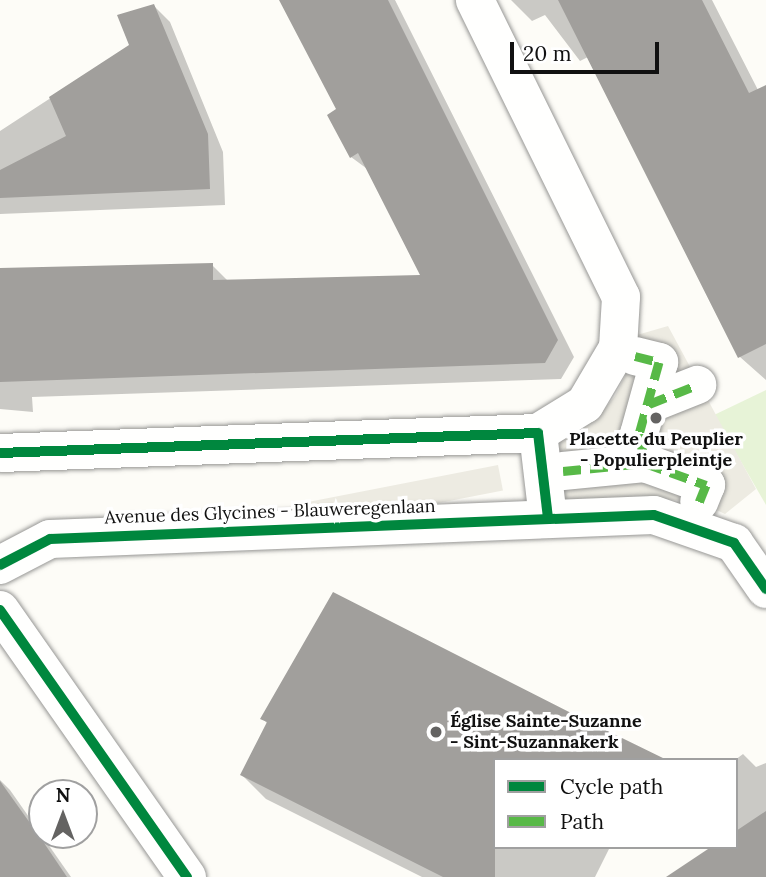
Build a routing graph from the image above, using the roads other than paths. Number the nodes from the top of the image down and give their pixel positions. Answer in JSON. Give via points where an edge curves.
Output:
{"nodes":[{"id":1,"x":475,"y":0,"type":"edge"},
{"id":2,"x":635,"y":356,"type":"dead end"},
{"id":3,"x":697,"y":385,"type":"dead end"},
{"id":4,"x":649,"y":404,"type":"junction"},
{"id":5,"x":538,"y":433,"type":"junction"},
{"id":6,"x":0,"y":453,"type":"edge"},
{"id":7,"x":645,"y":463,"type":"junction"},
{"id":8,"x":563,"y":471,"type":"dead end"},
{"id":9,"x":699,"y":502,"type":"dead end"},
{"id":10,"x":548,"y":518,"type":"junction"},
{"id":11,"x":0,"y":565,"type":"edge"},
{"id":12,"x":766,"y":589,"type":"edge"},
{"id":13,"x":0,"y":610,"type":"edge"},
{"id":14,"x":187,"y":877,"type":"edge"}],
"edges":[{"from":1,"to":5,"type":"street","via":[[621,297],[618,348],[585,404]]},
{"from":2,"to":4,"type":"street","via":[[659,362]]},
{"from":3,"to":4,"type":"street"},
{"from":4,"to":7,"type":"street","via":[[639,434]]},
{"from":5,"to":6,"type":"street"},
{"from":5,"to":10,"type":"street"},
{"from":7,"to":8,"type":"street"},
{"from":7,"to":9,"type":"street","via":[[706,485]]},
{"from":10,"to":11,"type":"street","name":"Avenue des Glycines - Blauweregenlaan","via":[[50,538]]},
{"from":10,"to":12,"type":"street","name":"Avenue des Glycines - Blauweregenlaan","via":[[654,515],[689,525],[734,543]]},
{"from":13,"to":14,"type":"street"}]}
